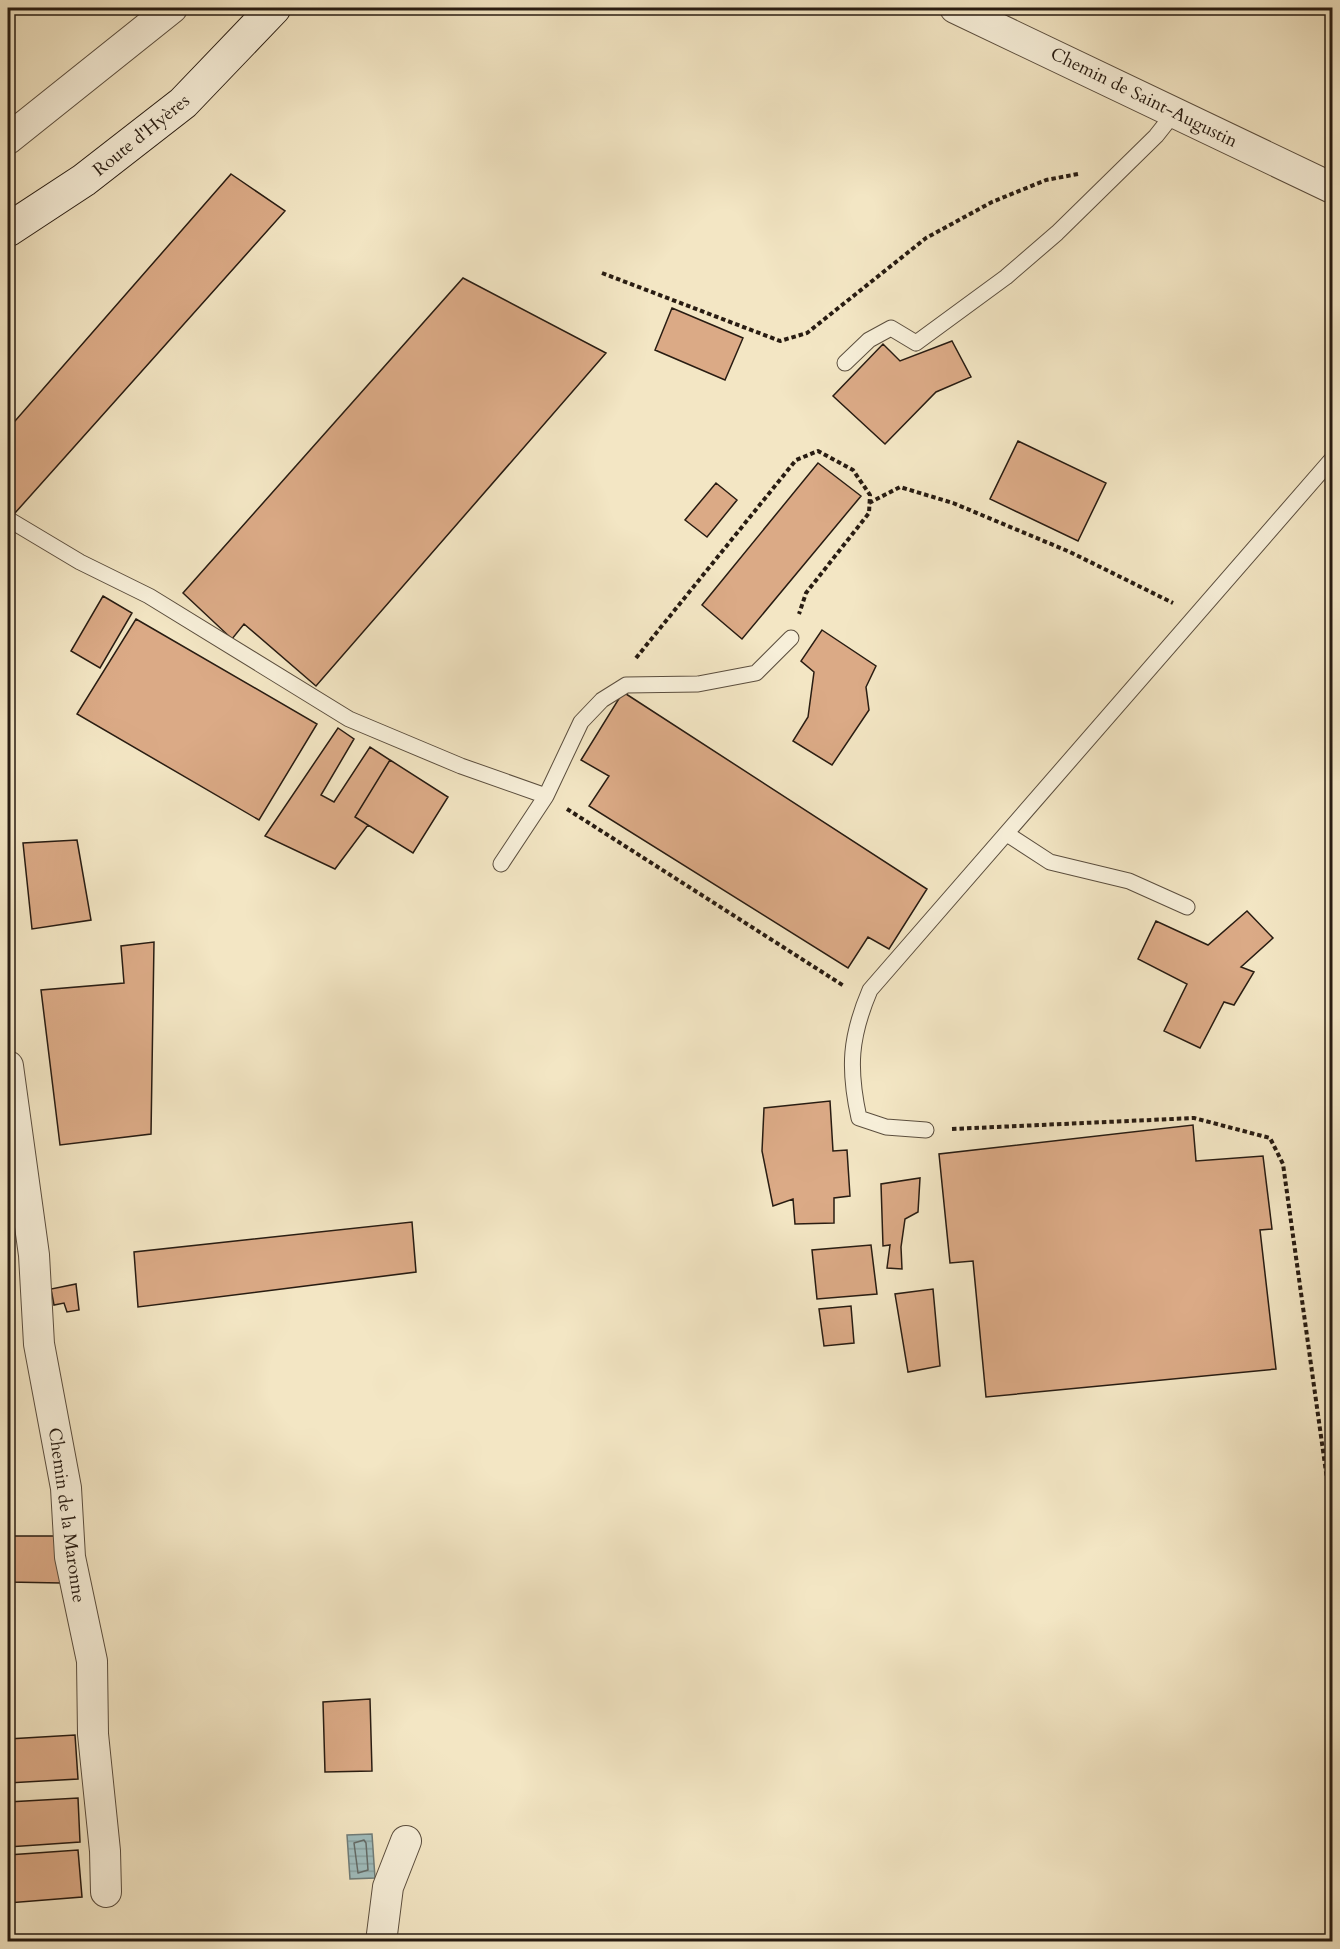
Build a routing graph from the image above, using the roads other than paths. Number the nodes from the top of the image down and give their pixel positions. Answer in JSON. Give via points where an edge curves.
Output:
{"nodes":[{"id":1,"x":172,"y":8,"type":"edge"},
{"id":2,"x":955,"y":8,"type":"edge"},
{"id":3,"x":267,"y":15,"type":"edge"},
{"id":4,"x":1174,"y":112,"type":"junction"},
{"id":5,"x":8,"y":139,"type":"edge"},
{"id":6,"x":1332,"y":188,"type":"edge"},
{"id":7,"x":8,"y":230,"type":"edge"},
{"id":8,"x":844,"y":363,"type":"dead end"},
{"id":9,"x":1332,"y":459,"type":"edge"},
{"id":10,"x":8,"y":519,"type":"edge"},
{"id":11,"x":791,"y":638,"type":"road end"},
{"id":12,"x":546,"y":796,"type":"junction"},
{"id":13,"x":1007,"y":834,"type":"junction"},
{"id":14,"x":501,"y":864,"type":"dead end"},
{"id":15,"x":1187,"y":907,"type":"dead end"},
{"id":16,"x":8,"y":1066,"type":"edge"},
{"id":17,"x":926,"y":1130,"type":"road end"},
{"id":18,"x":406,"y":1841,"type":"dead end"},
{"id":19,"x":106,"y":1892,"type":"dead end"},
{"id":20,"x":381,"y":1941,"type":"edge"}],
"edges":[{"from":1,"to":5,"type":"street"},
{"from":2,"to":4,"type":"street","name":"Chemin de Saint-Augustin"},
{"from":3,"to":7,"type":"main road","name":"Route d'Hyères","via":[[183,103],[84,180]]},
{"from":4,"to":6,"type":"street","name":"Chemin de Saint-Augustin"},
{"from":4,"to":8,"type":"lane","via":[[1156,136],[1006,278],[916,343],[891,328],[869,340]]},
{"from":9,"to":13,"type":"lane"},
{"from":10,"to":12,"type":"lane","via":[[80,562],[149,596],[349,719],[461,766]]},
{"from":11,"to":12,"type":"lane","via":[[756,673],[698,684],[626,685],[602,700],[581,722]]},
{"from":12,"to":14,"type":"lane"},
{"from":13,"to":15,"type":"lane","via":[[1050,862],[1129,881]]},
{"from":13,"to":17,"type":"lane","via":[[870,990],[856,1024],[851,1079],[859,1118],[886,1127]]},
{"from":16,"to":19,"type":"street","name":"Chemin de la Maronne","via":[[34,1255],[39,1344],[66,1488],[70,1557],[92,1661],[93,1734]]},
{"from":18,"to":20,"type":"street","via":[[388,1887]]}]}
